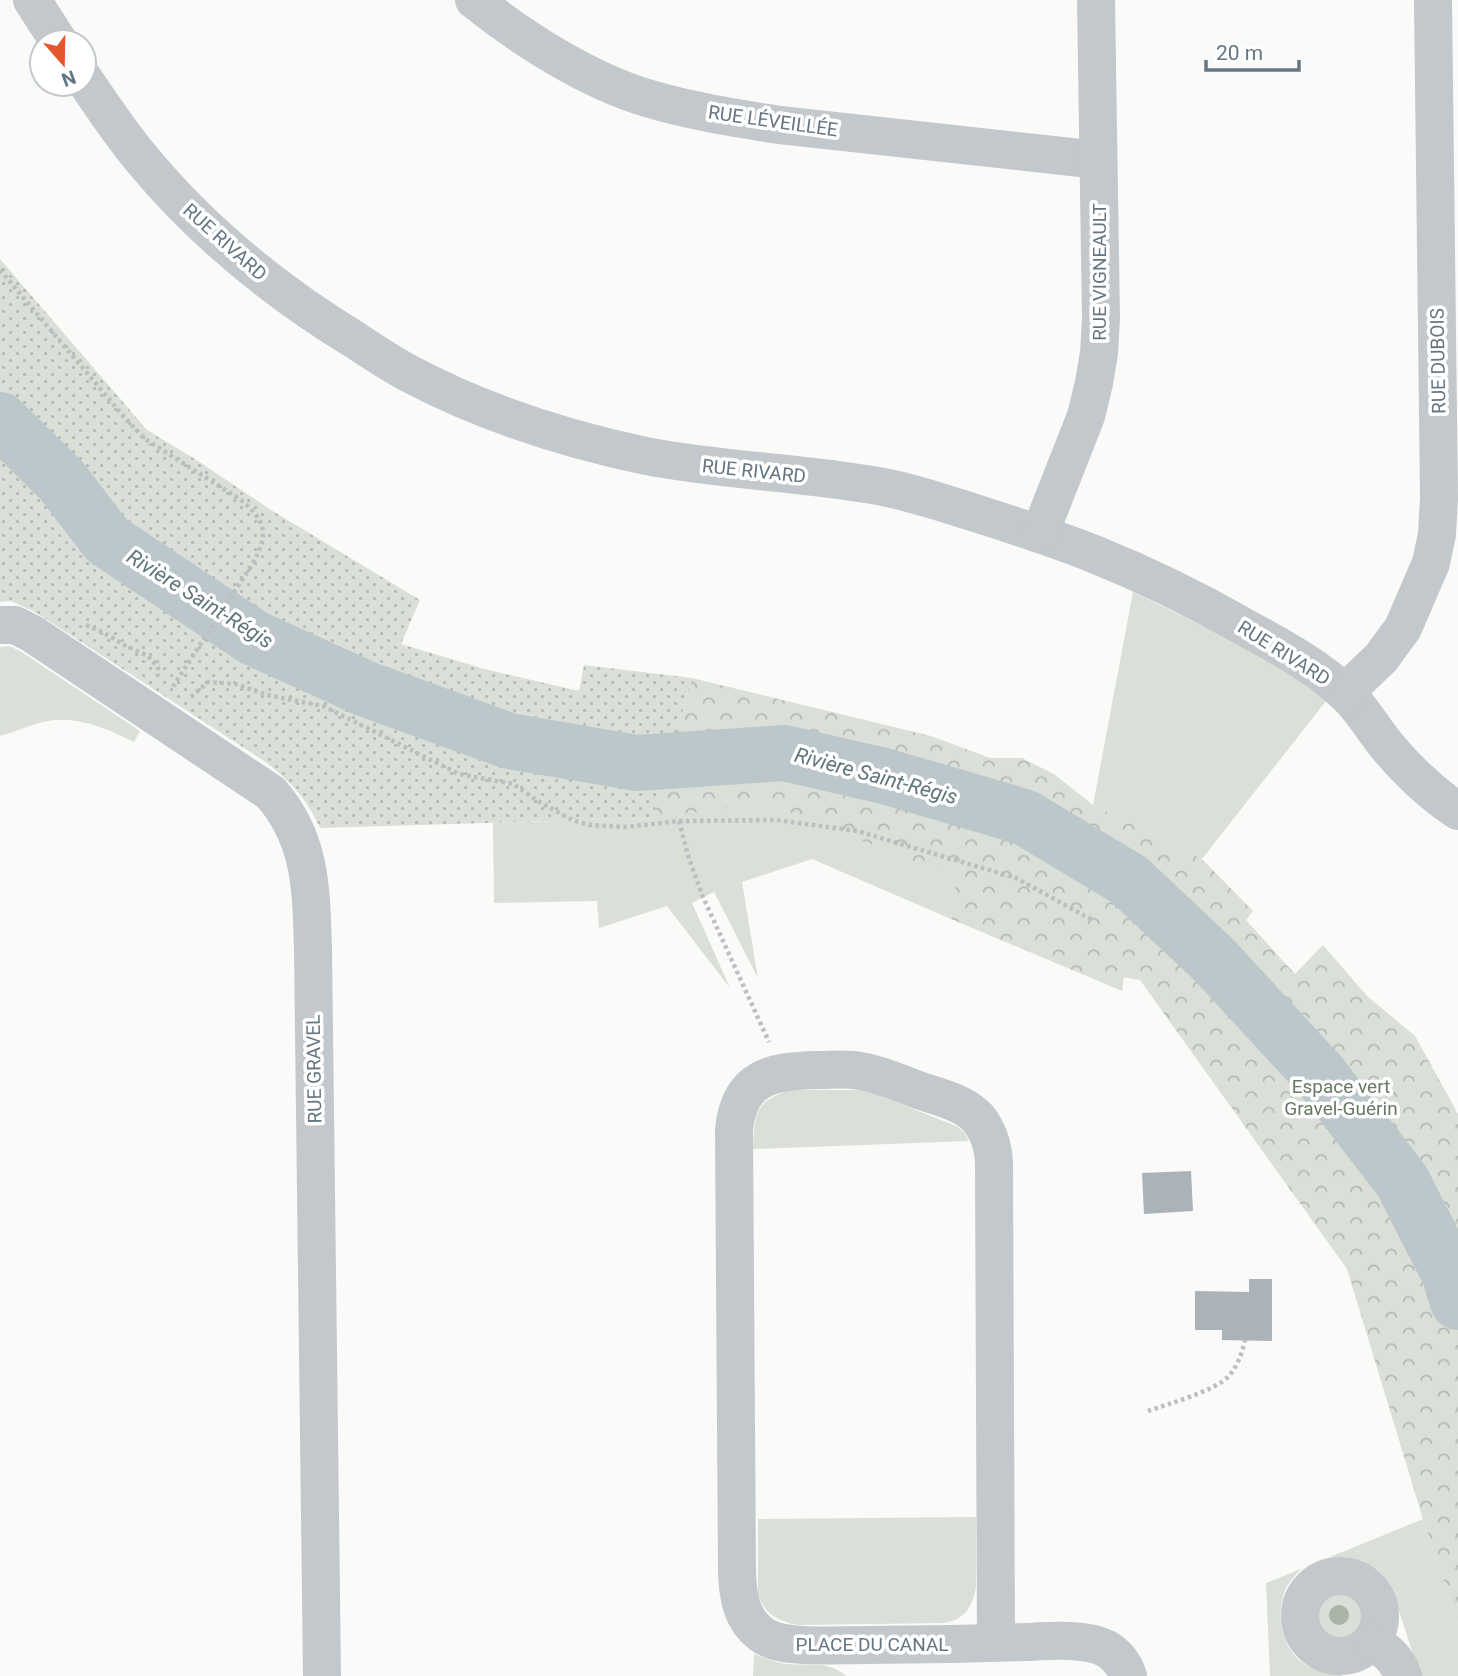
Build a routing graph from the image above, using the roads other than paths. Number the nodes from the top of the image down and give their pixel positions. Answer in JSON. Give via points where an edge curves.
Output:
{"nodes":[{"id":1,"x":32,"y":0,"type":"edge"},
{"id":2,"x":474,"y":0,"type":"edge"},
{"id":3,"x":1096,"y":0,"type":"edge"},
{"id":4,"x":1433,"y":0,"type":"edge"},
{"id":5,"x":51,"y":28,"type":"edge"},
{"id":6,"x":98,"y":98,"type":"edge"},
{"id":7,"x":1098,"y":160,"type":"junction"},
{"id":8,"x":1040,"y":533,"type":"junction"},
{"id":9,"x":0,"y":625,"type":"edge"},
{"id":10,"x":1347,"y":694,"type":"junction"},
{"id":11,"x":1458,"y":811,"type":"edge"},
{"id":12,"x":1371,"y":1642,"type":"dead end"},
{"id":13,"x":996,"y":1643,"type":"junction"},
{"id":14,"x":878,"y":1661,"type":"edge"},
{"id":15,"x":322,"y":1676,"type":"edge"},
{"id":16,"x":1128,"y":1676,"type":"edge"},
{"id":17,"x":1403,"y":1676,"type":"edge"}],
"edges":[{"from":1,"to":5,"type":"street"},
{"from":2,"to":7,"type":"street","name":"RUE LÉVEILLÉE","via":[[566,62],[645,98],[736,119]]},
{"from":3,"to":7,"type":"street","name":"RUE VIGNEAULT"},
{"from":4,"to":10,"type":"street","name":"RUE DUBOIS","via":[[1437,534],[1431,563],[1403,628]]},
{"from":6,"to":8,"type":"street","name":"RUE RIVARD","via":[[142,160],[215,237],[312,313],[409,374],[473,403],[585,442],[708,467],[883,487]]},
{"from":7,"to":8,"type":"street","name":"RUE VIGNEAULT","via":[[1099,353],[1086,416]]},
{"from":8,"to":10,"type":"street","name":"RUE RIVARD","via":[[1156,580],[1216,611],[1303,661]]},
{"from":9,"to":15,"type":"street","name":"RUE GRAVEL","via":[[15,625],[31,633],[271,793],[289,818],[304,854],[313,949]]},
{"from":10,"to":11,"type":"street","name":"RUE RIVARD","via":[[1404,764]]},
{"from":12,"to":17,"type":"street","via":[[1394,1658]]},
{"from":13,"to":14,"type":"street","name":"PLACE DU CANAL"},
{"from":13,"to":14,"type":"street","name":"PLACE DU CANAL","via":[[994,1162],[990,1137],[965,1108],[877,1075],[858,1070],[778,1072],[753,1085],[744,1096],[734,1130],[738,1595],[743,1613],[763,1636]]},
{"from":13,"to":16,"type":"street","via":[[1091,1644],[1116,1656]]}]}
